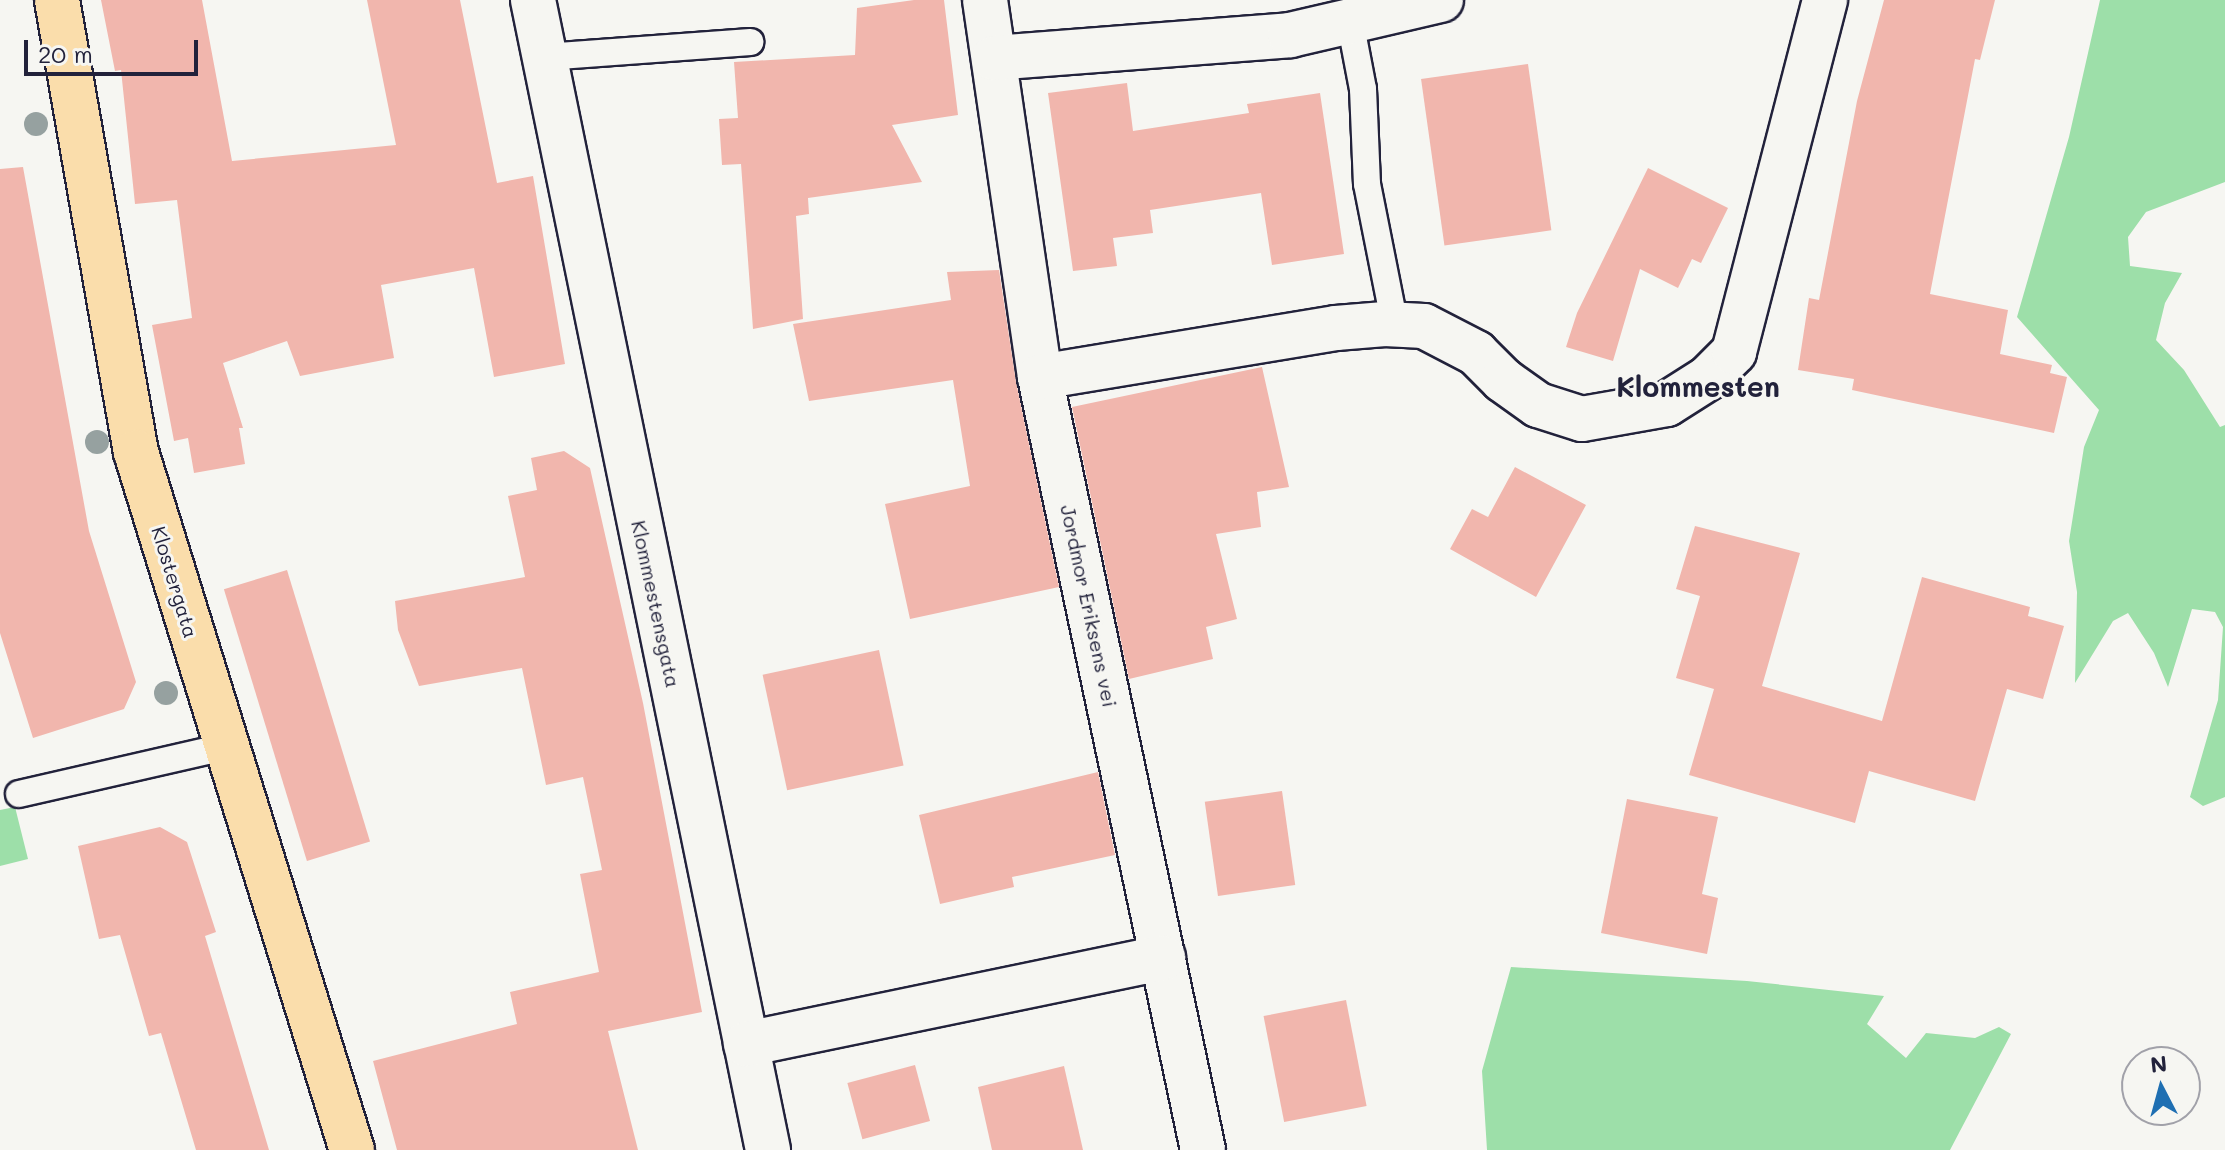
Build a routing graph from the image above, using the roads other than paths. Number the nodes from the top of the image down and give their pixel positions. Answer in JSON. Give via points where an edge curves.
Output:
{"nodes":[{"id":1,"x":57,"y":0,"type":"edge"},
{"id":2,"x":533,"y":0,"type":"edge"},
{"id":3,"x":985,"y":0,"type":"edge"},
{"id":4,"x":1441,"y":0,"type":"edge"},
{"id":5,"x":1825,"y":0,"type":"edge"},
{"id":6,"x":1350,"y":21,"type":"junction"},
{"id":7,"x":750,"y":42,"type":"dead end"},
{"id":8,"x":545,"y":57,"type":"junction"},
{"id":9,"x":994,"y":58,"type":"junction"},
{"id":10,"x":1395,"y":325,"type":"junction"},
{"id":11,"x":1040,"y":377,"type":"junction"},
{"id":12,"x":224,"y":747,"type":"junction"},
{"id":13,"x":19,"y":794,"type":"dead end"},
{"id":14,"x":1163,"y":958,"type":"junction"},
{"id":15,"x":746,"y":1044,"type":"junction"},
{"id":16,"x":352,"y":1150,"type":"edge"},
{"id":17,"x":768,"y":1150,"type":"edge"},
{"id":18,"x":1203,"y":1150,"type":"edge"}],
"edges":[{"from":1,"to":12,"type":"main road","name":"Klostergata","via":[[136,452]]},
{"from":2,"to":8,"type":"street","name":"Klommestensgata"},
{"from":3,"to":9,"type":"street","name":"Jordmor Eriksens vei"},
{"from":4,"to":6,"type":"street"},
{"from":5,"to":10,"type":"street","via":[[1734,352],[1708,378],[1667,404],[1582,419],[1538,405],[1476,353],[1424,326]]},
{"from":6,"to":9,"type":"street","via":[[1290,35]]},
{"from":6,"to":10,"type":"lane","via":[[1363,89],[1367,184]]},
{"from":7,"to":8,"type":"lane"},
{"from":8,"to":15,"type":"street","name":"Klommestensgata"},
{"from":9,"to":11,"type":"street","name":"Jordmor Eriksens vei"},
{"from":10,"to":11,"type":"street","via":[[1336,328]]},
{"from":11,"to":14,"type":"street","name":"Jordmor Eriksens vei"},
{"from":12,"to":13,"type":"lane"},
{"from":12,"to":16,"type":"main road","name":"Klostergata"},
{"from":14,"to":15,"type":"street"},
{"from":14,"to":18,"type":"street","name":"Jordmor Eriksens vei"},
{"from":15,"to":17,"type":"street","name":"Klommestensgata"}]}
